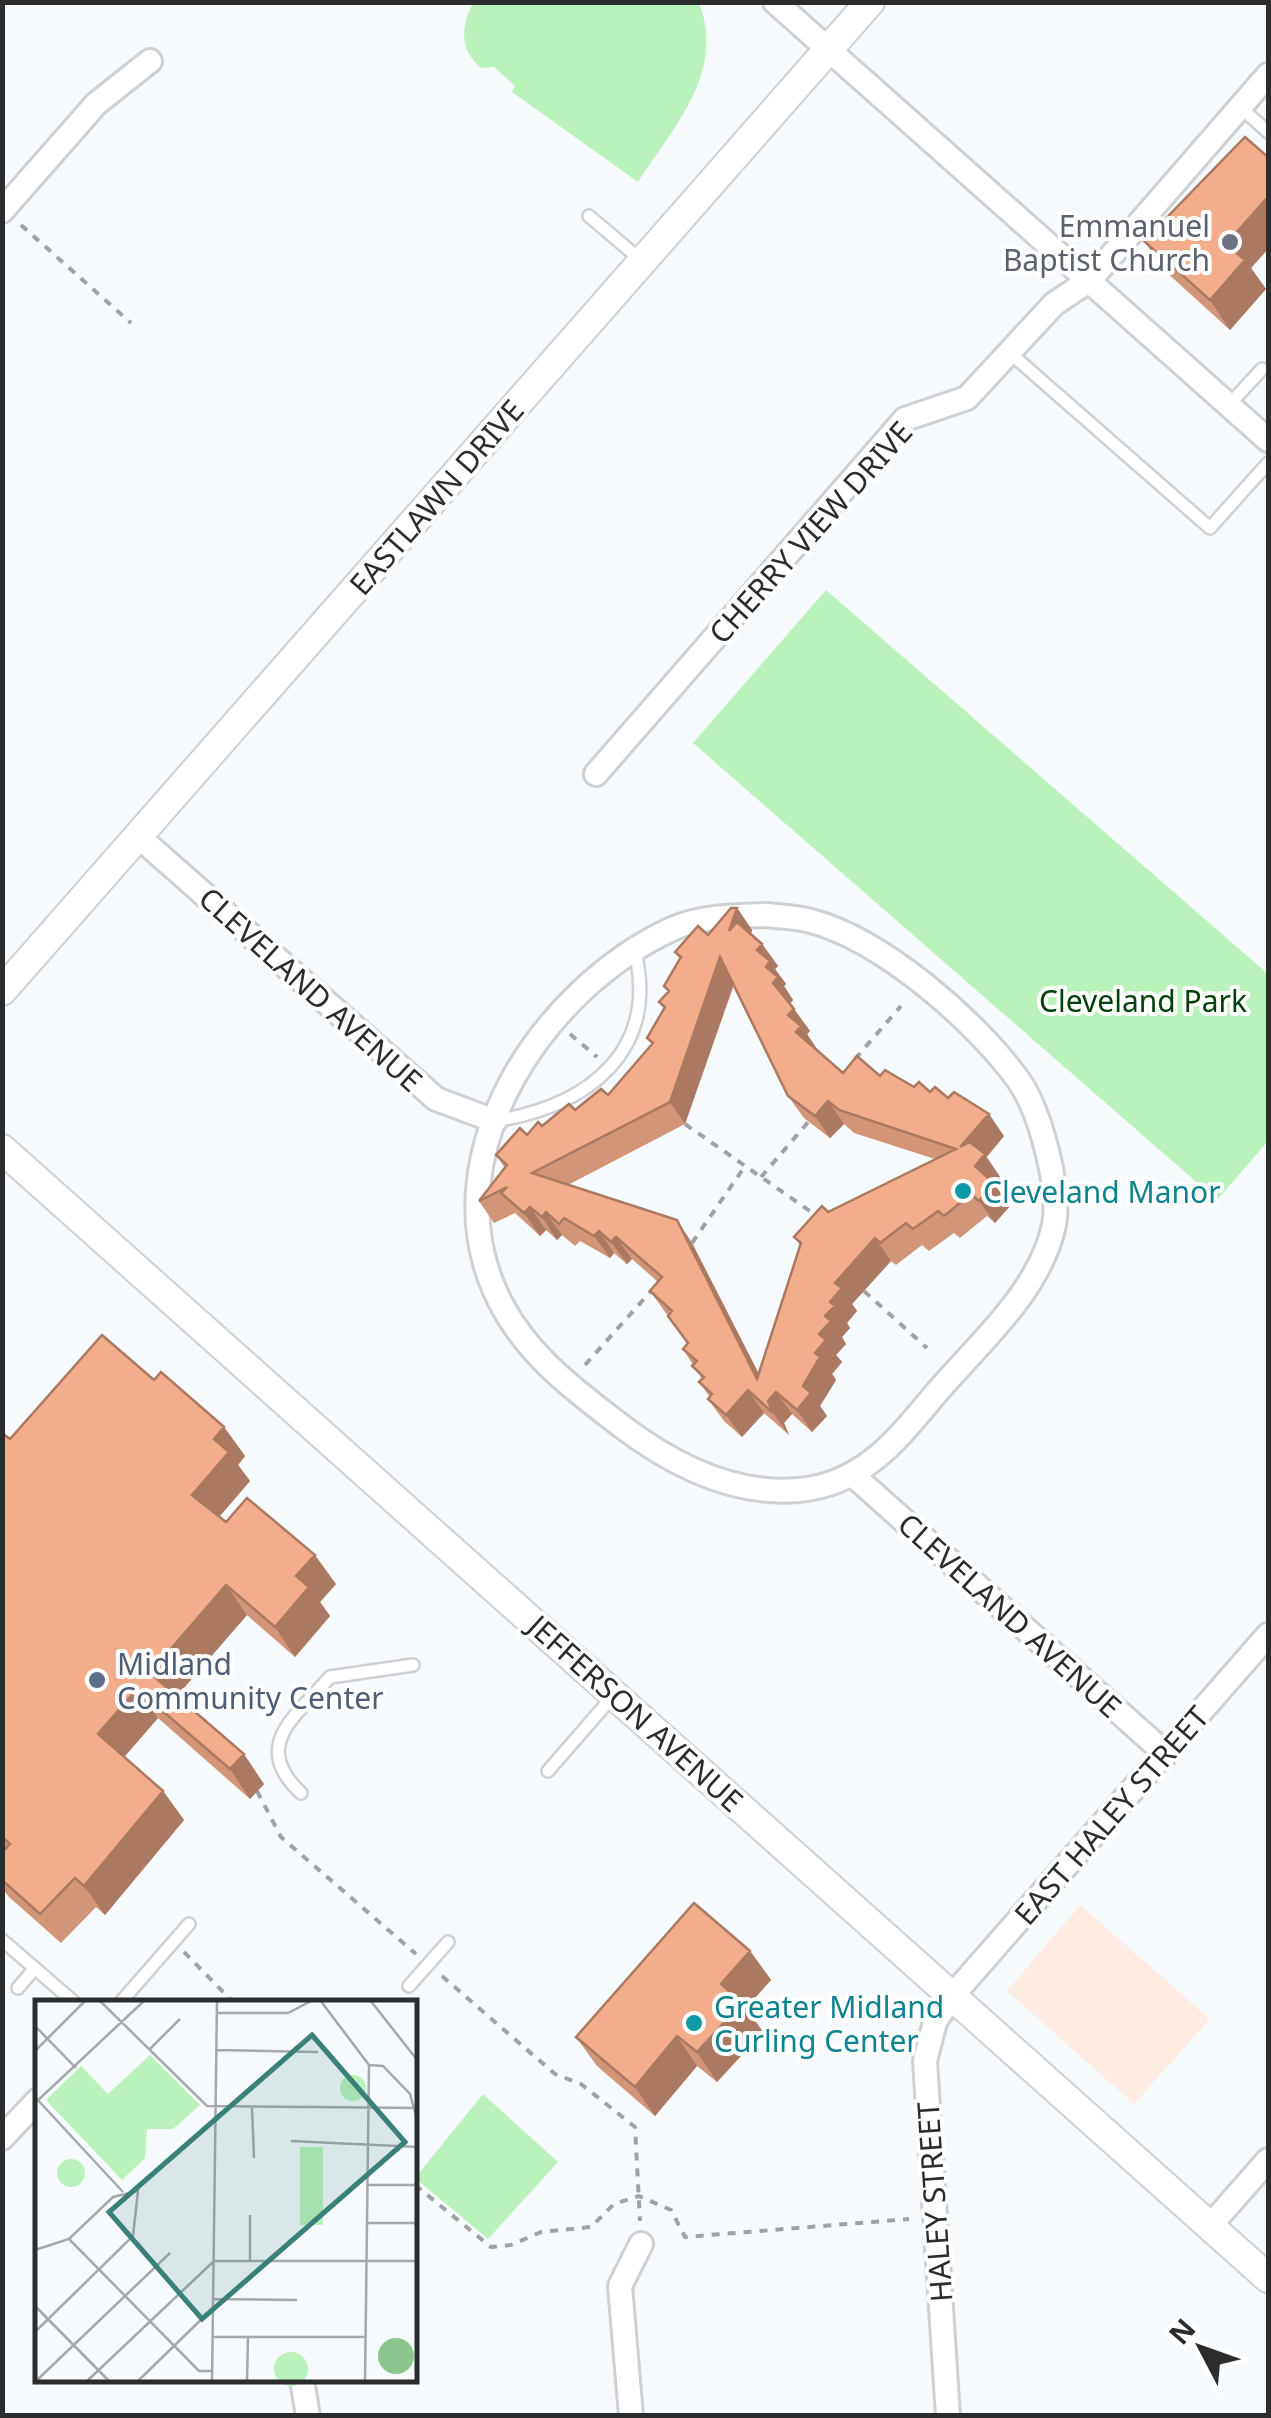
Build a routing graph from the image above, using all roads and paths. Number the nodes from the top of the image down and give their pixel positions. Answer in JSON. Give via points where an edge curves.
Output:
{"nodes":[{"id":1,"x":775,"y":2,"type":"edge"},
{"id":2,"x":870,"y":2,"type":"edge"},
{"id":3,"x":829,"y":49,"type":"junction"},
{"id":4,"x":150,"y":61,"type":"dead end"},
{"id":5,"x":1268,"y":75,"type":"edge"},
{"id":6,"x":1240,"y":107,"type":"junction"},
{"id":7,"x":1268,"y":132,"type":"edge"},
{"id":8,"x":8,"y":215,"type":"edge"},
{"id":9,"x":589,"y":216,"type":"dead end"},
{"id":10,"x":642,"y":261,"type":"junction"},
{"id":11,"x":1090,"y":280,"type":"junction"},
{"id":12,"x":131,"y":324,"type":"dead end"},
{"id":13,"x":1010,"y":354,"type":"junction"},
{"id":14,"x":1262,"y":368,"type":"dead end"},
{"id":15,"x":1229,"y":405,"type":"junction"},
{"id":16,"x":1268,"y":440,"type":"edge"},
{"id":17,"x":1268,"y":463,"type":"edge"},
{"id":18,"x":596,"y":774,"type":"dead end"},
{"id":19,"x":139,"y":836,"type":"junction"},
{"id":20,"x":635,"y":951,"type":"junction"},
{"id":21,"x":2,"y":991,"type":"edge"},
{"id":22,"x":901,"y":1006,"type":"dead end"},
{"id":23,"x":566,"y":1031,"type":"dead end"},
{"id":24,"x":598,"y":1059,"type":"dead end"},
{"id":25,"x":851,"y":1063,"type":"edge"},
{"id":26,"x":495,"y":1120,"type":"junction"},
{"id":27,"x":810,"y":1120,"type":"edge"},
{"id":28,"x":686,"y":1124,"type":"dead end"},
{"id":29,"x":2,"y":1149,"type":"edge"},
{"id":30,"x":745,"y":1166,"type":"junction"},
{"id":31,"x":761,"y":1177,"type":"junction"},
{"id":32,"x":828,"y":1224,"type":"edge"},
{"id":33,"x":692,"y":1243,"type":"edge"},
{"id":34,"x":659,"y":1283,"type":"edge"},
{"id":35,"x":864,"y":1291,"type":"dead end"},
{"id":36,"x":927,"y":1348,"type":"dead end"},
{"id":37,"x":585,"y":1366,"type":"dead end"},
{"id":38,"x":855,"y":1476,"type":"junction"},
{"id":39,"x":1268,"y":1635,"type":"edge"},
{"id":40,"x":413,"y":1665,"type":"dead end"},
{"id":41,"x":614,"y":1695,"type":"junction"},
{"id":42,"x":1166,"y":1754,"type":"junction"},
{"id":43,"x":548,"y":1771,"type":"dead end"},
{"id":44,"x":257,"y":1791,"type":"dead end"},
{"id":45,"x":301,"y":1793,"type":"dead end"},
{"id":46,"x":189,"y":1924,"type":"dead end"},
{"id":47,"x":2,"y":1940,"type":"edge"},
{"id":48,"x":173,"y":1942,"type":"junction"},
{"id":49,"x":448,"y":1942,"type":"dead end"},
{"id":50,"x":428,"y":1964,"type":"junction"},
{"id":51,"x":35,"y":1968,"type":"junction"},
{"id":52,"x":409,"y":1986,"type":"dead end"},
{"id":53,"x":18,"y":1988,"type":"dead end"},
{"id":54,"x":953,"y":1996,"type":"junction"},
{"id":55,"x":72,"y":2000,"type":"edge"},
{"id":56,"x":123,"y":2000,"type":"edge"},
{"id":57,"x":231,"y":2000,"type":"edge"},
{"id":58,"x":35,"y":2101,"type":"edge"},
{"id":59,"x":2,"y":2138,"type":"edge"},
{"id":60,"x":1268,"y":2160,"type":"edge"},
{"id":61,"x":1210,"y":2226,"type":"junction"},
{"id":62,"x":641,"y":2244,"type":"joint"},
{"id":63,"x":1268,"y":2278,"type":"edge"},
{"id":64,"x":302,"y":2383,"type":"edge"},
{"id":65,"x":308,"y":2416,"type":"edge"},
{"id":66,"x":631,"y":2416,"type":"edge"},
{"id":67,"x":948,"y":2416,"type":"edge"}],
"edges":[{"from":1,"to":3,"type":"street"},
{"from":2,"to":3,"type":"street","name":"EASTLAWN DRIVE"},
{"from":3,"to":10,"type":"street","name":"EASTLAWN DRIVE"},
{"from":3,"to":11,"type":"street"},
{"from":4,"to":8,"type":"street","via":[[96,104]]},
{"from":5,"to":6,"type":"street","name":"CHERRY VIEW DRIVE"},
{"from":6,"to":7,"type":"lane"},
{"from":6,"to":11,"type":"street","name":"CHERRY VIEW DRIVE"},
{"from":8,"to":12,"type":"path"},
{"from":9,"to":10,"type":"lane"},
{"from":10,"to":19,"type":"street","name":"EASTLAWN DRIVE"},
{"from":11,"to":13,"type":"street","name":"CHERRY VIEW DRIVE","via":[[1054,304]]},
{"from":11,"to":15,"type":"street"},
{"from":13,"to":17,"type":"lane","via":[[1210,528]]},
{"from":13,"to":18,"type":"street","name":"CHERRY VIEW DRIVE","via":[[967,398],[905,419]]},
{"from":14,"to":15,"type":"lane"},
{"from":15,"to":16,"type":"street"},
{"from":19,"to":21,"type":"street","name":"EASTLAWN DRIVE"},
{"from":19,"to":26,"type":"street","name":"CLEVELAND AVENUE","via":[[425,1090]]},
{"from":20,"to":26,"type":"street","via":[[569,1004],[539,1038]]},
{"from":20,"to":26,"type":"lane","via":[[644,987],[639,1008],[604,1076],[569,1101]]},
{"from":20,"to":38,"type":"street","via":[[675,928],[719,916],[812,921],[910,976],[974,1027],[1022,1085],[1051,1164],[1055,1221],[1043,1261],[888,1450]]},
{"from":22,"to":25,"type":"path"},
{"from":23,"to":24,"type":"path"},
{"from":26,"to":38,"type":"street","via":[[474,1198],[480,1246],[522,1340],[568,1386],[638,1439],[700,1474],[746,1487],[800,1490]]},
{"from":27,"to":31,"type":"path"},
{"from":28,"to":30,"type":"path"},
{"from":29,"to":41,"type":"street","name":"JEFFERSON AVENUE"},
{"from":30,"to":31,"type":"path"},
{"from":30,"to":33,"type":"path"},
{"from":31,"to":32,"type":"path"},
{"from":34,"to":37,"type":"path"},
{"from":35,"to":36,"type":"path"},
{"from":38,"to":42,"type":"street","name":"CLEVELAND AVENUE"},
{"from":39,"to":42,"type":"street","name":"EAST HALEY STREET"},
{"from":40,"to":45,"type":"lane","via":[[330,1677],[286,1728],[276,1750],[284,1777]]},
{"from":41,"to":43,"type":"lane"},
{"from":41,"to":54,"type":"street","name":"JEFFERSON AVENUE"},
{"from":42,"to":54,"type":"street","name":"EAST HALEY STREET"},
{"from":44,"to":50,"type":"path","via":[[281,1837]]},
{"from":46,"to":48,"type":"lane"},
{"from":47,"to":51,"type":"lane"},
{"from":48,"to":56,"type":"lane"},
{"from":48,"to":57,"type":"path"},
{"from":49,"to":50,"type":"lane"},
{"from":50,"to":52,"type":"lane"},
{"from":50,"to":62,"type":"path","via":[[555,2074],[581,2084],[636,2128]]},
{"from":51,"to":53,"type":"lane"},
{"from":51,"to":55,"type":"lane"},
{"from":54,"to":61,"type":"street","name":"JEFFERSON AVENUE"},
{"from":54,"to":67,"type":"street","name":"HALEY STREET","via":[[935,2022],[925,2061]]},
{"from":58,"to":59,"type":"street"},
{"from":60,"to":61,"type":"street"},
{"from":61,"to":63,"type":"street","name":"JEFFERSON AVENUE"},
{"from":62,"to":66,"type":"street","via":[[620,2286]]},
{"from":64,"to":65,"type":"street"}]}
